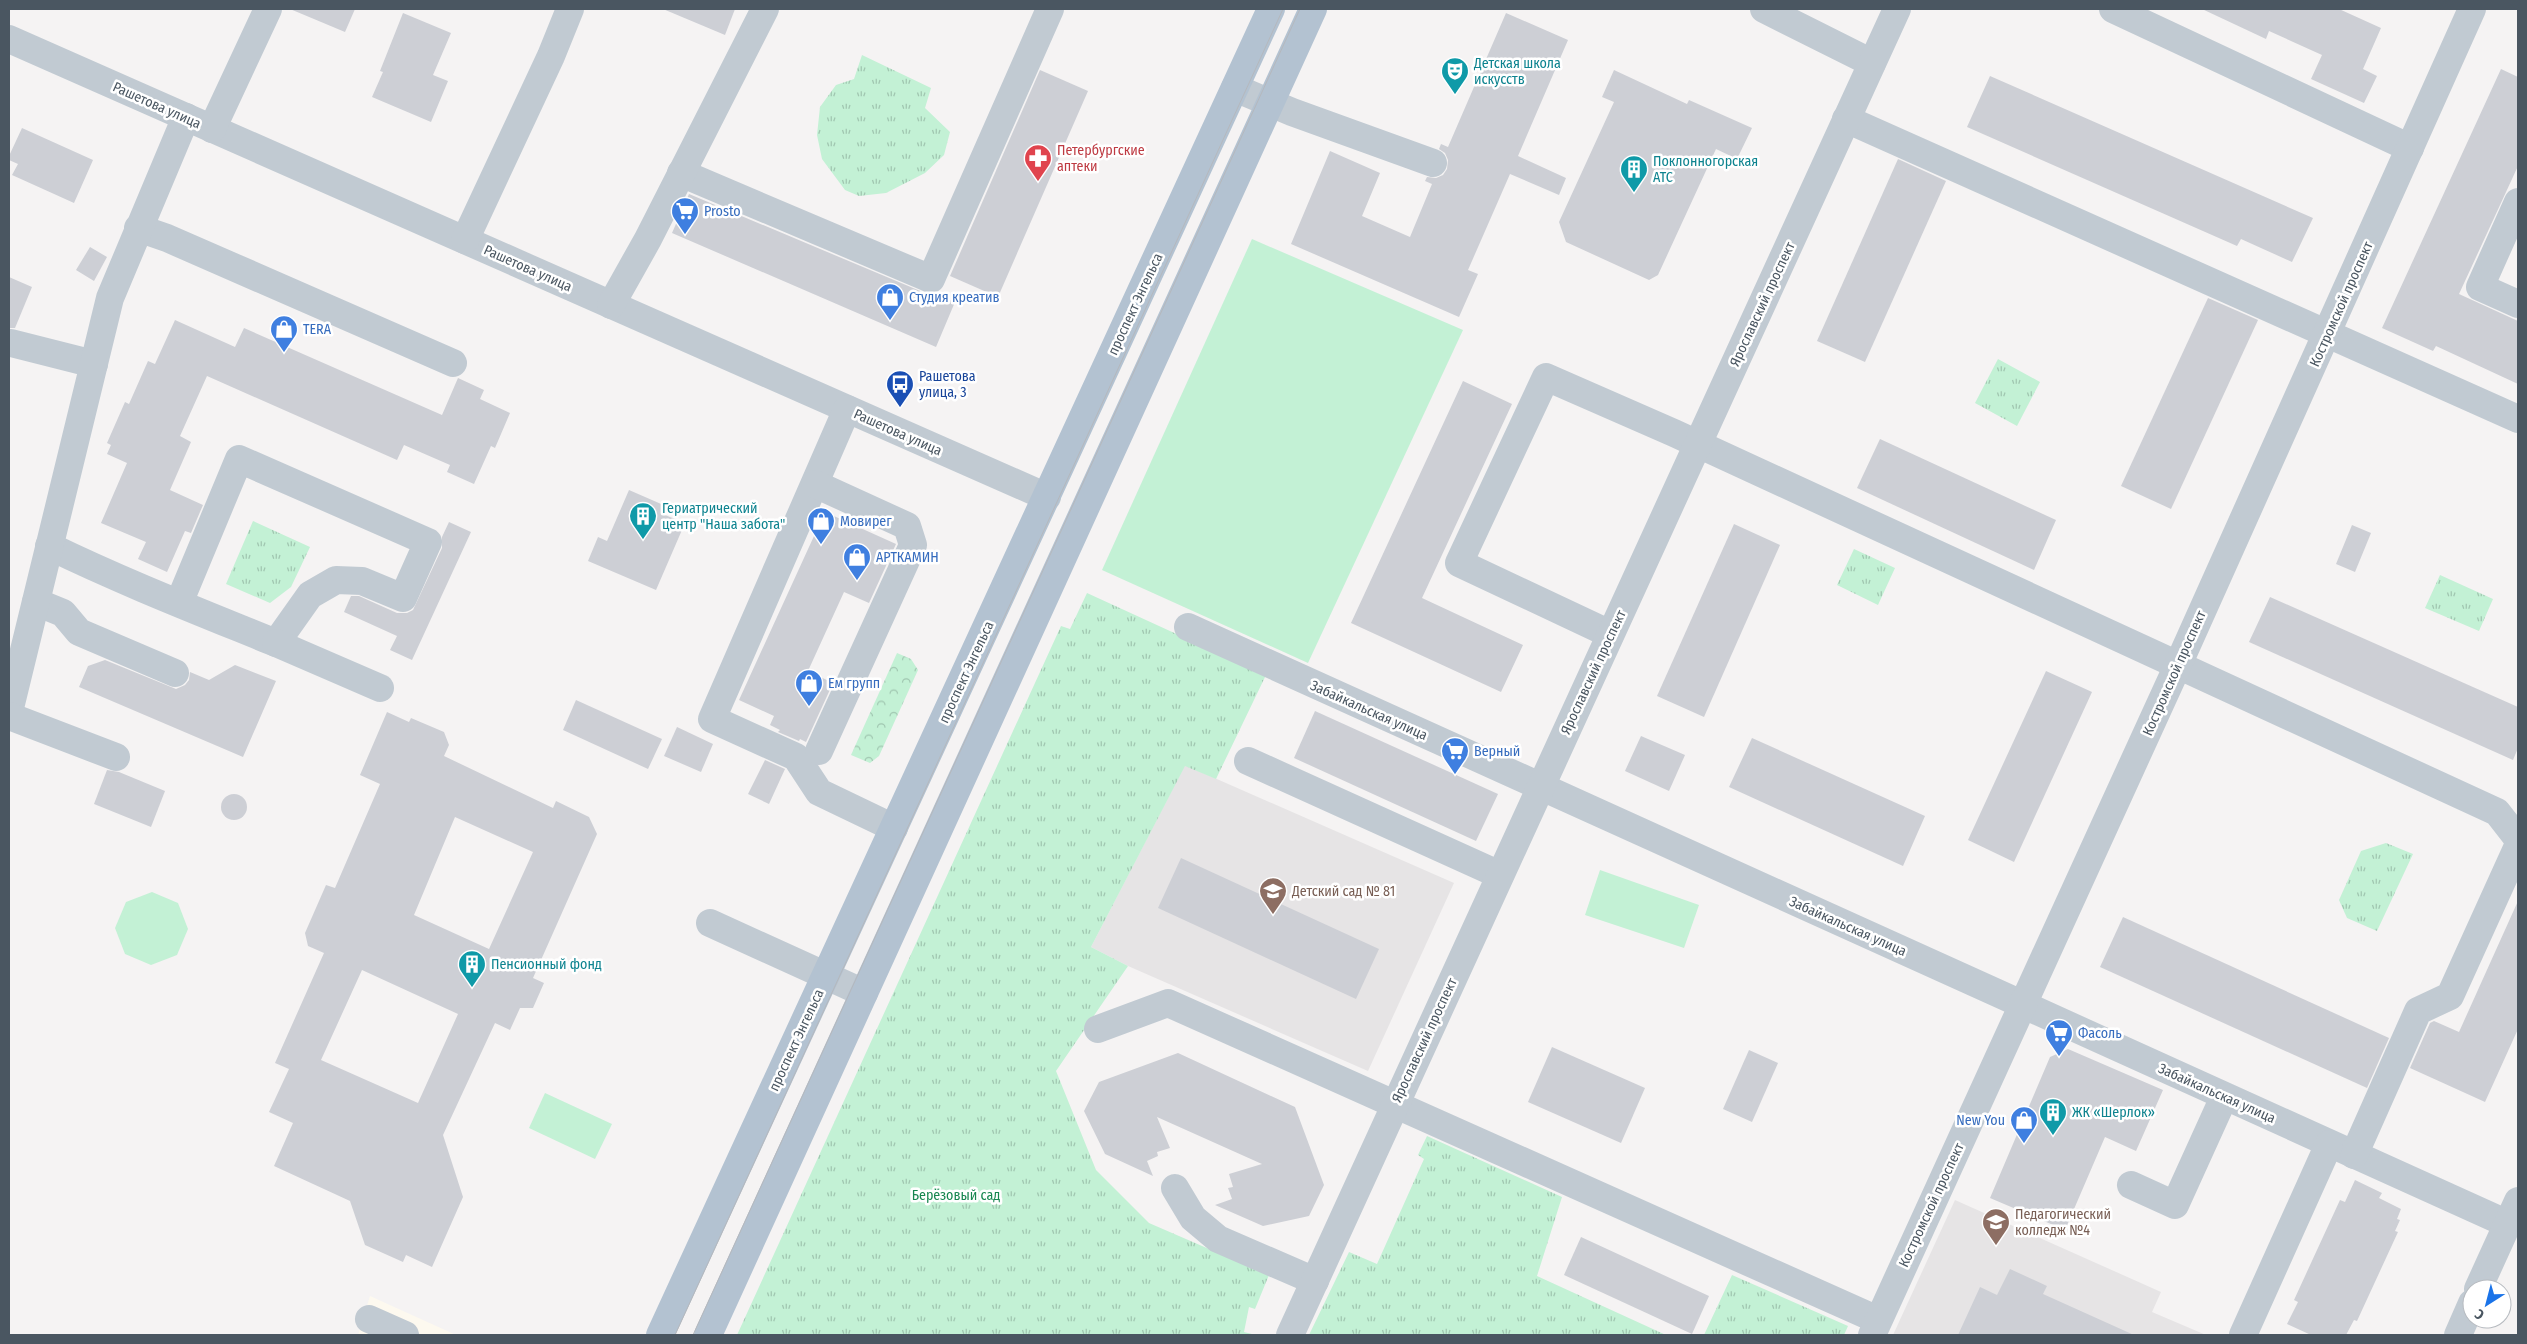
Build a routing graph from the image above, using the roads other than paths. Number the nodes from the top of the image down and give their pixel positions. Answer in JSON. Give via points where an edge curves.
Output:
{"nodes":[{"id":1,"x":268,"y":9,"type":"edge"},
{"id":2,"x":570,"y":9,"type":"edge"},
{"id":3,"x":765,"y":9,"type":"edge"},
{"id":4,"x":1050,"y":9,"type":"edge"},
{"id":5,"x":1272,"y":9,"type":"edge"},
{"id":6,"x":1312,"y":9,"type":"edge"},
{"id":7,"x":1764,"y":9,"type":"edge"},
{"id":8,"x":1897,"y":9,"type":"edge"},
{"id":9,"x":2114,"y":9,"type":"edge"},
{"id":10,"x":2472,"y":9,"type":"edge"},
{"id":11,"x":9,"y":39,"type":"edge"},
{"id":12,"x":1872,"y":63,"type":"junction"},
{"id":13,"x":1235,"y":88,"type":"junction"},
{"id":14,"x":1270,"y":103,"type":"junction"},
{"id":15,"x":186,"y":117,"type":"junction"},
{"id":16,"x":1846,"y":119,"type":"junction"},
{"id":17,"x":212,"y":129,"type":"junction"},
{"id":18,"x":2410,"y":148,"type":"junction"},
{"id":19,"x":1433,"y":164,"type":"dead end"},
{"id":20,"x":681,"y":173,"type":"junction"},
{"id":21,"x":2518,"y":202,"type":"edge"},
{"id":22,"x":138,"y":228,"type":"junction"},
{"id":23,"x":465,"y":240,"type":"junction"},
{"id":24,"x":2518,"y":304,"type":"edge"},
{"id":25,"x":611,"y":305,"type":"junction"},
{"id":26,"x":2327,"y":334,"type":"junction"},
{"id":27,"x":11,"y":343,"type":"dead end"},
{"id":28,"x":453,"y":363,"type":"dead end"},
{"id":29,"x":94,"y":364,"type":"junction"},
{"id":30,"x":846,"y":409,"type":"junction"},
{"id":31,"x":2518,"y":419,"type":"edge"},
{"id":32,"x":1697,"y":444,"type":"junction"},
{"id":33,"x":815,"y":484,"type":"junction"},
{"id":34,"x":1046,"y":497,"type":"junction"},
{"id":35,"x":1083,"y":513,"type":"junction"},
{"id":36,"x":49,"y":546,"type":"junction"},
{"id":37,"x":36,"y":602,"type":"junction"},
{"id":38,"x":179,"y":603,"type":"junction"},
{"id":39,"x":1188,"y":627,"type":"dead end"},
{"id":40,"x":1610,"y":634,"type":"junction"},
{"id":41,"x":276,"y":643,"type":"junction"},
{"id":42,"x":2178,"y":665,"type":"junction"},
{"id":43,"x":176,"y":673,"type":"dead end"},
{"id":44,"x":380,"y":688,"type":"dead end"},
{"id":45,"x":9,"y":714,"type":"edge"},
{"id":46,"x":820,"y":751,"type":"dead end"},
{"id":47,"x":116,"y":757,"type":"dead end"},
{"id":48,"x":1248,"y":761,"type":"dead end"},
{"id":49,"x":1540,"y":786,"type":"junction"},
{"id":50,"x":894,"y":828,"type":"junction"},
{"id":51,"x":2518,"y":838,"type":"edge"},
{"id":52,"x":2518,"y":846,"type":"edge"},
{"id":53,"x":1500,"y":875,"type":"junction"},
{"id":54,"x":710,"y":923,"type":"dead end"},
{"id":55,"x":826,"y":976,"type":"junction"},
{"id":56,"x":864,"y":993,"type":"junction"},
{"id":57,"x":2022,"y":1005,"type":"junction"},
{"id":58,"x":1098,"y":1029,"type":"dead end"},
{"id":59,"x":2224,"y":1097,"type":"junction"},
{"id":60,"x":1394,"y":1105,"type":"junction"},
{"id":61,"x":2329,"y":1144,"type":"junction"},
{"id":62,"x":2354,"y":1155,"type":"junction"},
{"id":63,"x":2131,"y":1185,"type":"dead end"},
{"id":64,"x":1175,"y":1188,"type":"dead end"},
{"id":65,"x":2513,"y":1212,"type":"edge"},
{"id":66,"x":2483,"y":1279,"type":"edge"},
{"id":67,"x":1315,"y":1280,"type":"junction"},
{"id":68,"x":369,"y":1319,"type":"dead end"},
{"id":69,"x":1875,"y":1328,"type":"edge"},
{"id":70,"x":404,"y":1335,"type":"edge"},
{"id":71,"x":660,"y":1335,"type":"edge"},
{"id":72,"x":708,"y":1335,"type":"edge"},
{"id":73,"x":1290,"y":1335,"type":"edge"},
{"id":74,"x":2243,"y":1335,"type":"edge"}],
"edges":[{"from":1,"to":17,"type":"street"},
{"from":2,"to":23,"type":"street"},
{"from":3,"to":20,"type":"street"},
{"from":4,"to":20,"type":"street","via":[[932,279]]},
{"from":5,"to":13,"type":"main road","name":"проспект Энгельса"},
{"from":6,"to":14,"type":"main road"},
{"from":7,"to":12,"type":"street"},
{"from":8,"to":12,"type":"street","name":"Ярославский проспект"},
{"from":9,"to":18,"type":"street"},
{"from":10,"to":18,"type":"street","name":"Костромской проспект"},
{"from":11,"to":15,"type":"street","name":"Рашетова улица"},
{"from":12,"to":16,"type":"street","name":"Ярославский проспект"},
{"from":13,"to":14,"type":"street"},
{"from":13,"to":34,"type":"main road","name":"проспект Энгельса"},
{"from":14,"to":19,"type":"street"},
{"from":14,"to":35,"type":"main road"},
{"from":15,"to":17,"type":"street","name":"Рашетова улица"},
{"from":15,"to":22,"type":"street"},
{"from":16,"to":26,"type":"street"},
{"from":16,"to":32,"type":"street","name":"Ярославский проспект"},
{"from":17,"to":23,"type":"street","name":"Рашетова улица"},
{"from":18,"to":26,"type":"street","name":"Костромской проспект"},
{"from":20,"to":25,"type":"street"},
{"from":21,"to":24,"type":"street","via":[[2480,287]]},
{"from":22,"to":28,"type":"street"},
{"from":22,"to":29,"type":"street","via":[[110,298]]},
{"from":23,"to":25,"type":"street","name":"Рашетова улица"},
{"from":25,"to":30,"type":"street","name":"Рашетова улица"},
{"from":26,"to":31,"type":"street"},
{"from":26,"to":42,"type":"street","name":"Костромской проспект"},
{"from":27,"to":29,"type":"street"},
{"from":29,"to":36,"type":"street"},
{"from":30,"to":33,"type":"street"},
{"from":30,"to":34,"type":"street","name":"Рашетова улица"},
{"from":32,"to":40,"type":"street","name":"Ярославский проспект"},
{"from":32,"to":40,"type":"street","via":[[1546,377],[1463,554],[1459,563]]},
{"from":32,"to":42,"type":"street"},
{"from":33,"to":46,"type":"street","via":[[907,526],[913,545]]},
{"from":33,"to":50,"type":"street","via":[[712,718],[796,757],[818,792]]},
{"from":34,"to":35,"type":"main road"},
{"from":34,"to":50,"type":"main road","name":"проспект Энгельса"},
{"from":35,"to":56,"type":"main road"},
{"from":36,"to":37,"type":"street"},
{"from":36,"to":38,"type":"street"},
{"from":37,"to":43,"type":"street","via":[[63,613],[80,632]]},
{"from":37,"to":45,"type":"street"},
{"from":38,"to":41,"type":"street"},
{"from":38,"to":41,"type":"street","via":[[239,459],[428,542],[403,598],[362,581],[336,580],[310,595]]},
{"from":39,"to":49,"type":"street","name":"Забайкальская улица"},
{"from":40,"to":49,"type":"street","name":"Ярославский проспект"},
{"from":41,"to":44,"type":"street"},
{"from":42,"to":51,"type":"street","via":[[2497,812]]},
{"from":42,"to":57,"type":"street","name":"Костромской проспект"},
{"from":45,"to":47,"type":"street"},
{"from":48,"to":53,"type":"street"},
{"from":49,"to":53,"type":"street","name":"Ярославский проспект"},
{"from":49,"to":57,"type":"street","name":"Забайкальская улица"},
{"from":50,"to":55,"type":"main road","name":"проспект Энгельса"},
{"from":52,"to":62,"type":"street","via":[[2450,996],[2418,1011]]},
{"from":53,"to":60,"type":"street","name":"Ярославский проспект"},
{"from":54,"to":55,"type":"street"},
{"from":55,"to":56,"type":"street"},
{"from":55,"to":71,"type":"main road","name":"проспект Энгельса"},
{"from":56,"to":72,"type":"main road"},
{"from":57,"to":59,"type":"street","name":"Забайкальская улица"},
{"from":57,"to":69,"type":"street","name":"Костромской проспект"},
{"from":58,"to":60,"type":"street","via":[[1168,1003]]},
{"from":59,"to":61,"type":"street","name":"Забайкальская улица"},
{"from":59,"to":63,"type":"street","via":[[2175,1205]]},
{"from":60,"to":67,"type":"street","name":"Ярославский проспект"},
{"from":60,"to":69,"type":"street"},
{"from":61,"to":62,"type":"street","name":"Забайкальская улица"},
{"from":61,"to":74,"type":"street"},
{"from":62,"to":65,"type":"street","name":"Забайкальская улица"},
{"from":64,"to":67,"type":"street","via":[[1193,1218],[1218,1239]]},
{"from":65,"to":66,"type":"street"},
{"from":67,"to":73,"type":"street","name":"Ярославский проспект"},
{"from":68,"to":70,"type":"street"}]}
